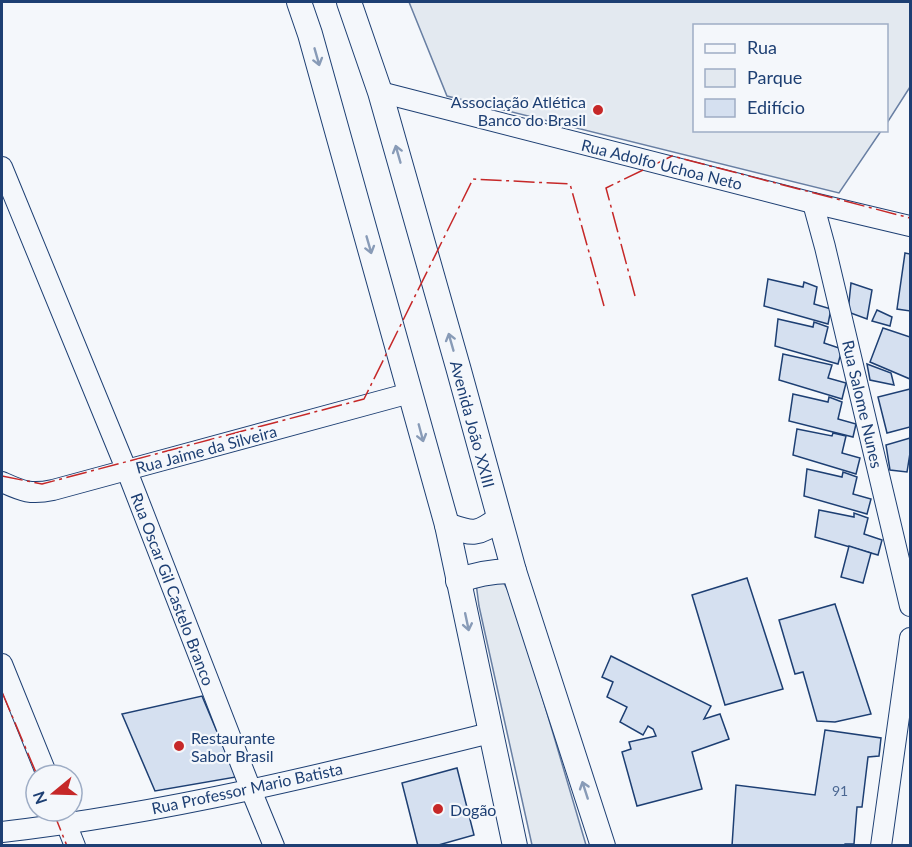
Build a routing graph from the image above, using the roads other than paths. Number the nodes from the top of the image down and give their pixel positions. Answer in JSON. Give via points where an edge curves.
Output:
{"nodes":[{"id":1,"x":298,"y":2,"type":"edge"},
{"id":2,"x":349,"y":2,"type":"edge"},
{"id":3,"x":380,"y":92,"type":"junction"},
{"id":4,"x":2,"y":167,"type":"edge"},
{"id":5,"x":813,"y":203,"type":"junction"},
{"id":6,"x":910,"y":226,"type":"edge"},
{"id":7,"x":410,"y":393,"type":"junction"},
{"id":8,"x":127,"y":471,"type":"junction"},
{"id":9,"x":2,"y":482,"type":"edge"},
{"id":10,"x":500,"y":519,"type":"junction"},
{"id":11,"x":447,"y":525,"type":"junction"},
{"id":12,"x":514,"y":571,"type":"junction"},
{"id":13,"x":458,"y":581,"type":"junction"},
{"id":14,"x":910,"y":606,"type":"edge"},
{"id":15,"x":910,"y":638,"type":"edge"},
{"id":16,"x":2,"y":664,"type":"edge"},
{"id":17,"x":490,"y":733,"type":"junction"},
{"id":18,"x":42,"y":763,"type":"edge"},
{"id":19,"x":251,"y":790,"type":"junction"},
{"id":20,"x":84,"y":815,"type":"edge"},
{"id":21,"x":42,"y":823,"type":"edge"},
{"id":22,"x":66,"y":823,"type":"edge"},
{"id":23,"x":2,"y":832,"type":"edge"},
{"id":24,"x":75,"y":846,"type":"edge"},
{"id":25,"x":274,"y":846,"type":"edge"},
{"id":26,"x":515,"y":846,"type":"edge"},
{"id":27,"x":603,"y":846,"type":"edge"},
{"id":28,"x":881,"y":846,"type":"edge"}],
"edges":[{"from":1,"to":7,"type":"main road","one_way":true},
{"from":2,"to":3,"type":"main road","name":"Avenida João XXIII"},
{"from":3,"to":5,"type":"street","name":"Rua Adolfo Uchoa Neto"},
{"from":10,"to":3,"type":"main road","name":"Avenida João XXIII","one_way":true},
{"from":4,"to":8,"type":"street","name":"Rua Oscar Gil Castelo Branco"},
{"from":5,"to":6,"type":"street","name":"Rua Adolfo Uchoa Neto"},
{"from":5,"to":14,"type":"street","name":"Rua Salome Nunes"},
{"from":7,"to":8,"type":"street","name":"Rua Jaime da Silveira"},
{"from":7,"to":11,"type":"main road","one_way":true},
{"from":8,"to":9,"type":"street","name":"Rua Jaime da Silveira","via":[[41,493]]},
{"from":8,"to":19,"type":"street","name":"Rua Oscar Gil Castelo Branco"},
{"from":10,"to":11,"type":"main road","via":[[475,533]]},
{"from":10,"to":12,"type":"main road","name":"Avenida João XXIII"},
{"from":11,"to":13,"type":"main road"},
{"from":12,"to":13,"type":"main road"},
{"from":27,"to":12,"type":"main road","name":"Avenida João XXIII","one_way":true},
{"from":13,"to":17,"type":"main road","one_way":true},
{"from":15,"to":28,"type":"street"},
{"from":16,"to":18,"type":"street"},
{"from":17,"to":19,"type":"street","name":"Rua Professor Mario Batista"},
{"from":17,"to":26,"type":"main road"},
{"from":19,"to":20,"type":"street","name":"Rua Professor Mario Batista"},
{"from":19,"to":25,"type":"street","name":"Rua Oscar Gil Castelo Branco"},
{"from":21,"to":23,"type":"street","name":"Rua Professor Mario Batista"},
{"from":22,"to":24,"type":"street"}]}
